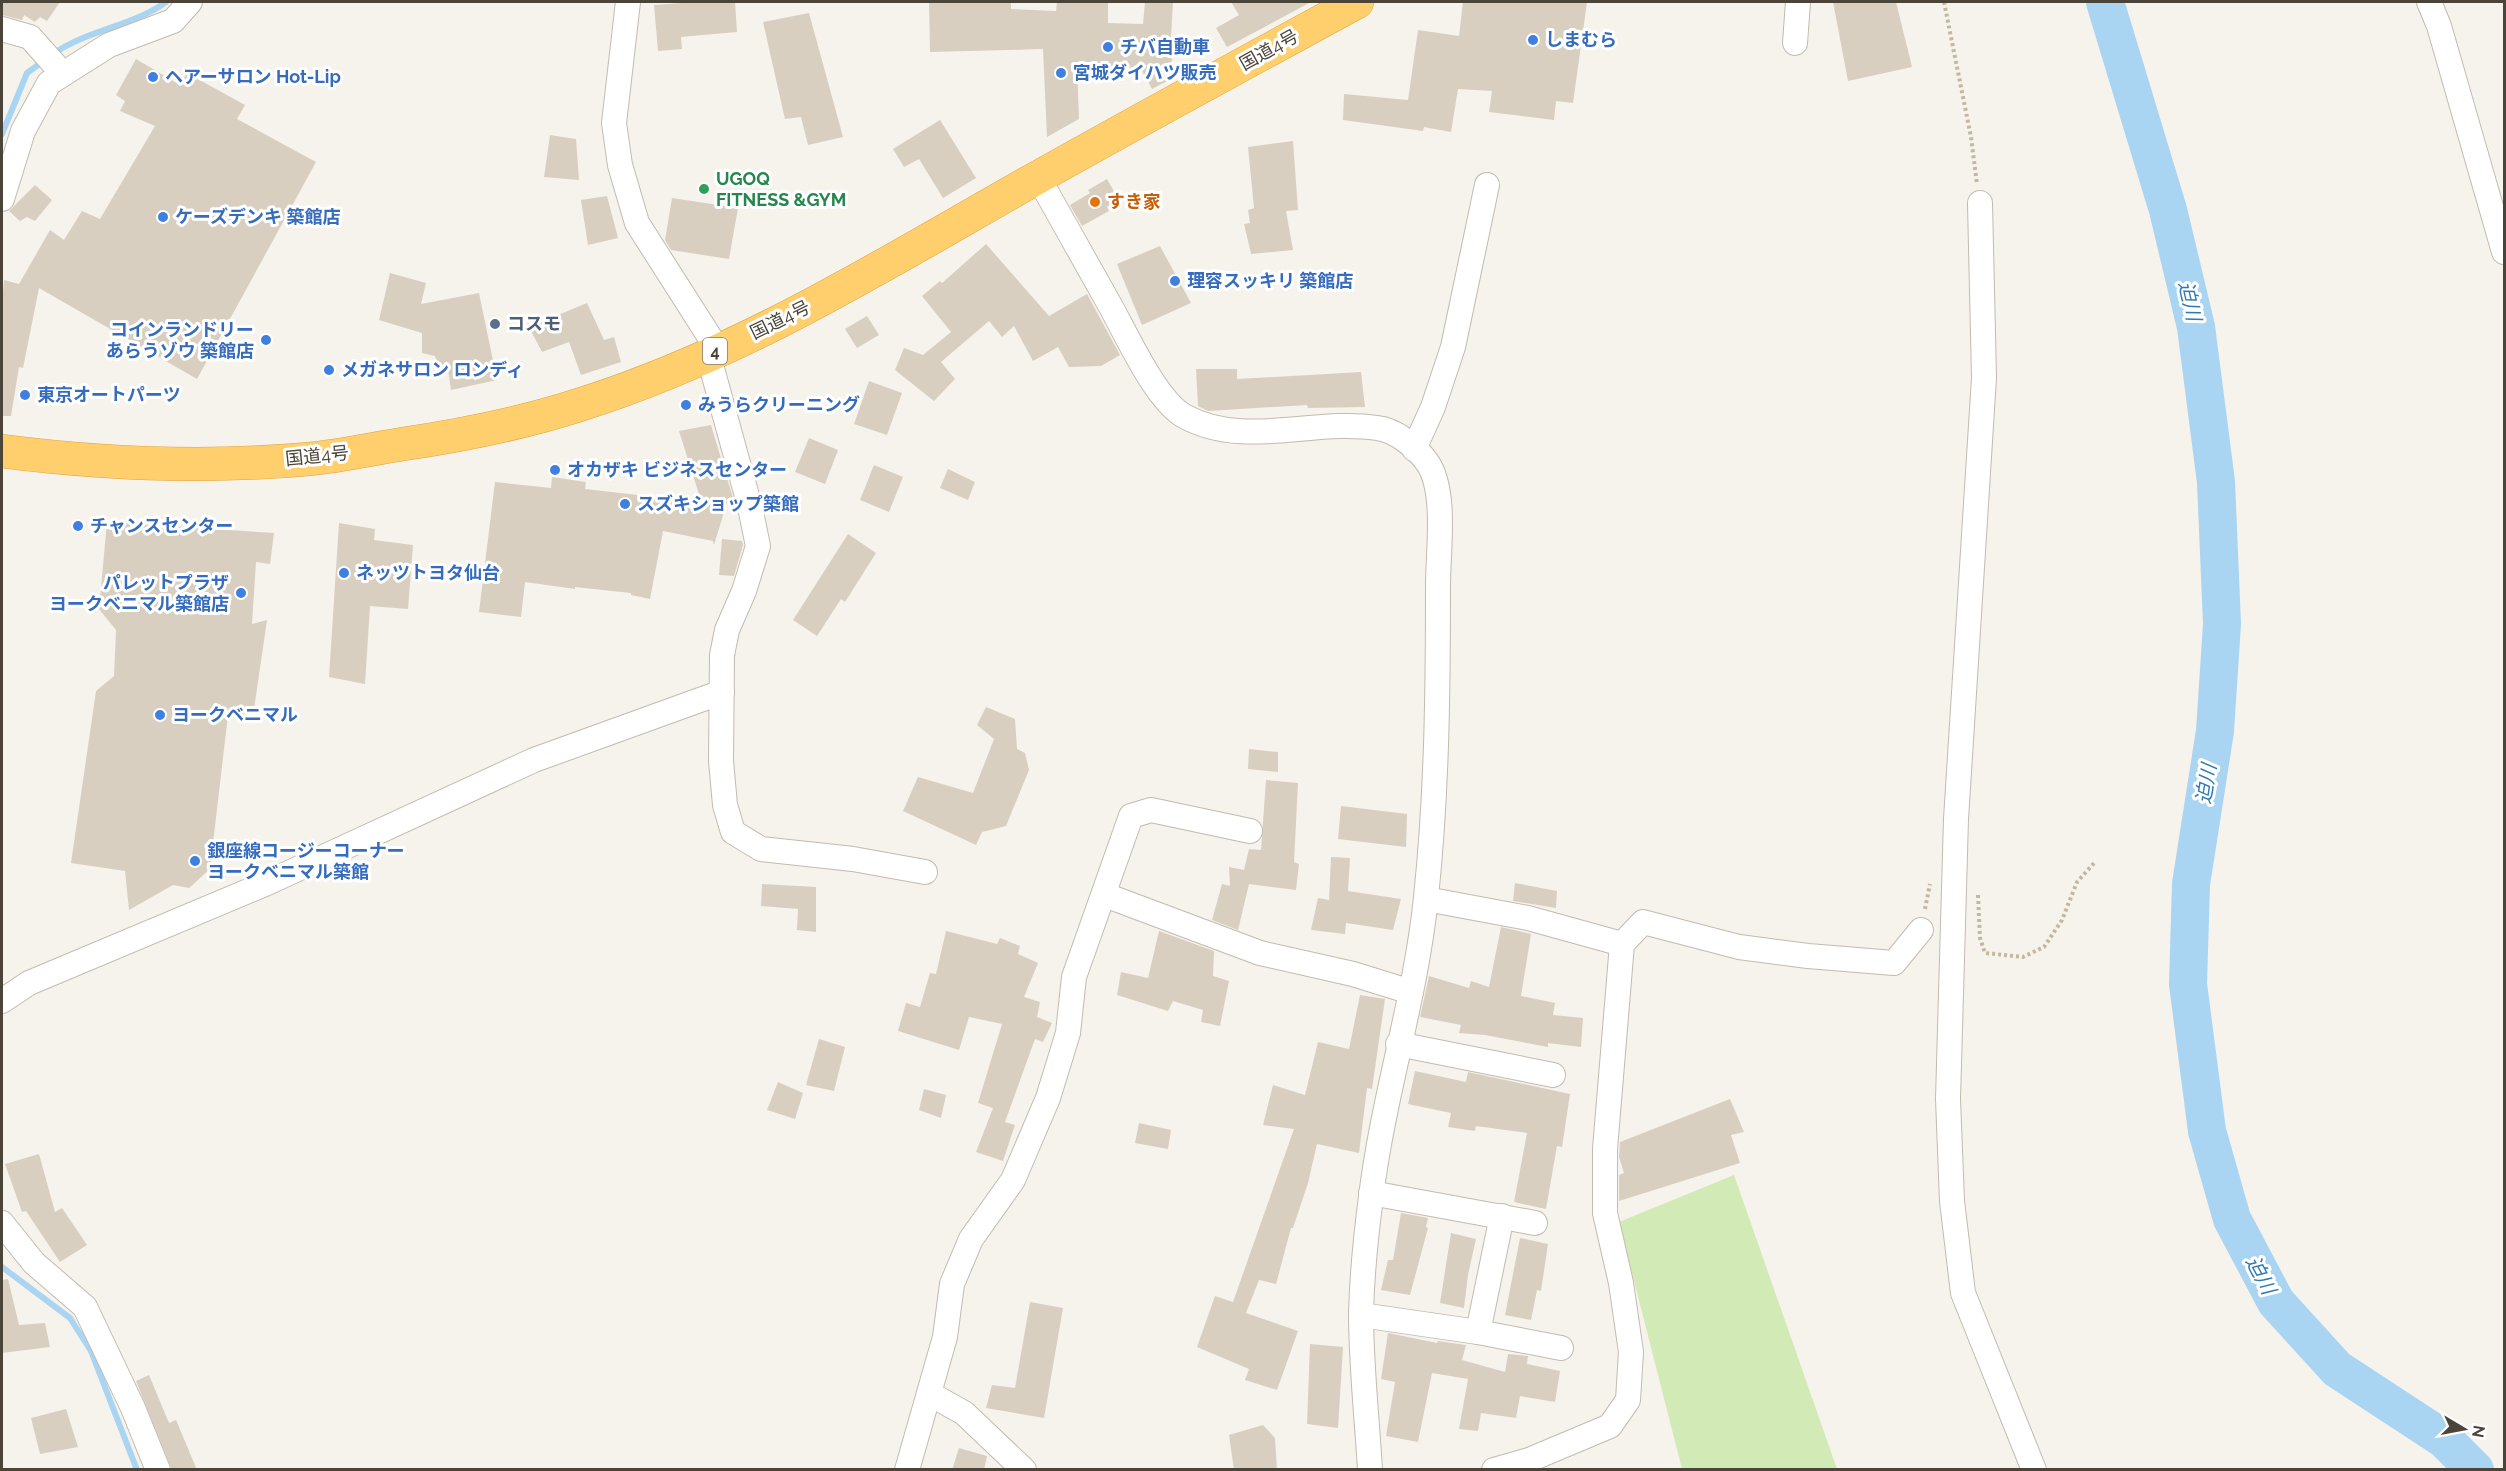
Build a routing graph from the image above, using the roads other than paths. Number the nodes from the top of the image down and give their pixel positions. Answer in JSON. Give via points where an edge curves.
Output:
{"nodes":[{"id":1,"x":190,"y":2,"type":"edge"},
{"id":2,"x":628,"y":2,"type":"edge"},
{"id":3,"x":1357,"y":2,"type":"edge"},
{"id":4,"x":1798,"y":2,"type":"edge"},
{"id":5,"x":2429,"y":2,"type":"edge"},
{"id":6,"x":2,"y":29,"type":"edge"},
{"id":7,"x":1795,"y":43,"type":"dead end"},
{"id":8,"x":60,"y":71,"type":"junction"},
{"id":9,"x":1038,"y":177,"type":"junction"},
{"id":10,"x":1487,"y":185,"type":"dead end"},
{"id":11,"x":2,"y":199,"type":"edge"},
{"id":12,"x":1980,"y":203,"type":"road end"},
{"id":13,"x":2505,"y":252,"type":"edge"},
{"id":14,"x":713,"y":352,"type":"junction"},
{"id":15,"x":1414,"y":448,"type":"junction"},
{"id":16,"x":2,"y":451,"type":"edge"},
{"id":17,"x":722,"y":692,"type":"junction"},
{"id":18,"x":1250,"y":831,"type":"dead end"},
{"id":19,"x":925,"y":872,"type":"dead end"},
{"id":20,"x":1104,"y":895,"type":"junction"},
{"id":21,"x":1426,"y":899,"type":"junction"},
{"id":22,"x":1921,"y":930,"type":"dead end"},
{"id":23,"x":1622,"y":944,"type":"junction"},
{"id":24,"x":1411,"y":992,"type":"junction"},
{"id":25,"x":2,"y":1001,"type":"edge"},
{"id":26,"x":1398,"y":1044,"type":"junction"},
{"id":27,"x":1553,"y":1075,"type":"dead end"},
{"id":28,"x":1371,"y":1193,"type":"junction"},
{"id":29,"x":1502,"y":1216,"type":"junction"},
{"id":30,"x":1535,"y":1222,"type":"dead end"},
{"id":31,"x":2,"y":1223,"type":"edge"},
{"id":32,"x":1361,"y":1315,"type":"junction"},
{"id":33,"x":1478,"y":1332,"type":"junction"},
{"id":34,"x":1561,"y":1348,"type":"dead end"},
{"id":35,"x":930,"y":1394,"type":"junction"},
{"id":36,"x":158,"y":1470,"type":"edge"},
{"id":37,"x":907,"y":1470,"type":"edge"},
{"id":38,"x":1024,"y":1470,"type":"edge"},
{"id":39,"x":1370,"y":1470,"type":"edge"},
{"id":40,"x":1494,"y":1470,"type":"edge"},
{"id":41,"x":2034,"y":1470,"type":"edge"}],
"edges":[{"from":1,"to":8,"type":"street","via":[[173,21],[109,45]]},
{"from":2,"to":14,"type":"street","via":[[614,123],[620,165],[637,223]]},
{"from":3,"to":9,"type":"highway","name":"国道4号","number":"4"},
{"from":4,"to":7,"type":"street"},
{"from":5,"to":13,"type":"street"},
{"from":6,"to":8,"type":"street","via":[[30,37]]},
{"from":8,"to":11,"type":"street","via":[[49,83],[23,131]]},
{"from":9,"to":14,"type":"highway","name":"国道4号","number":"4","via":[[834,294]]},
{"from":9,"to":15,"type":"street","via":[[1154,385],[1181,415],[1211,427],[1247,432],[1380,428]]},
{"from":10,"to":15,"type":"street","via":[[1453,347]]},
{"from":12,"to":41,"type":"street","via":[[1984,378],[1956,819],[1948,1098],[1952,1201],[1963,1293]]},
{"from":14,"to":16,"type":"highway","name":"国道4号","number":"4","via":[[641,383],[524,421],[311,459],[161,464]]},
{"from":14,"to":17,"type":"street","via":[[758,546],[727,630]]},
{"from":15,"to":21,"type":"street","via":[[1437,479],[1438,504],[1437,733]]},
{"from":17,"to":19,"type":"street","via":[[721,761],[725,805],[733,831],[761,849]]},
{"from":17,"to":25,"type":"street","via":[[534,760],[265,885],[29,983]]},
{"from":18,"to":20,"type":"street","via":[[1151,810],[1131,816]]},
{"from":20,"to":24,"type":"street","via":[[1260,953]]},
{"from":20,"to":35,"type":"street","via":[[1074,977],[1068,1033],[1036,1129],[1013,1180],[971,1239],[952,1284],[945,1337]]},
{"from":21,"to":23,"type":"street","via":[[1528,918]]},
{"from":21,"to":24,"type":"street"},
{"from":22,"to":23,"type":"street","via":[[1893,963],[1739,946],[1643,922]]},
{"from":23,"to":40,"type":"street","via":[[1605,1149],[1605,1213],[1631,1352],[1628,1400],[1610,1426],[1529,1460]]},
{"from":24,"to":26,"type":"street"},
{"from":26,"to":27,"type":"street"},
{"from":26,"to":28,"type":"street"},
{"from":28,"to":29,"type":"street"},
{"from":28,"to":32,"type":"street"},
{"from":29,"to":30,"type":"street"},
{"from":29,"to":33,"type":"street"},
{"from":31,"to":36,"type":"street","via":[[34,1263],[85,1307]]},
{"from":32,"to":33,"type":"street"},
{"from":32,"to":39,"type":"street"},
{"from":33,"to":34,"type":"street"},
{"from":35,"to":37,"type":"street"},
{"from":35,"to":38,"type":"street","via":[[964,1413]]}]}
